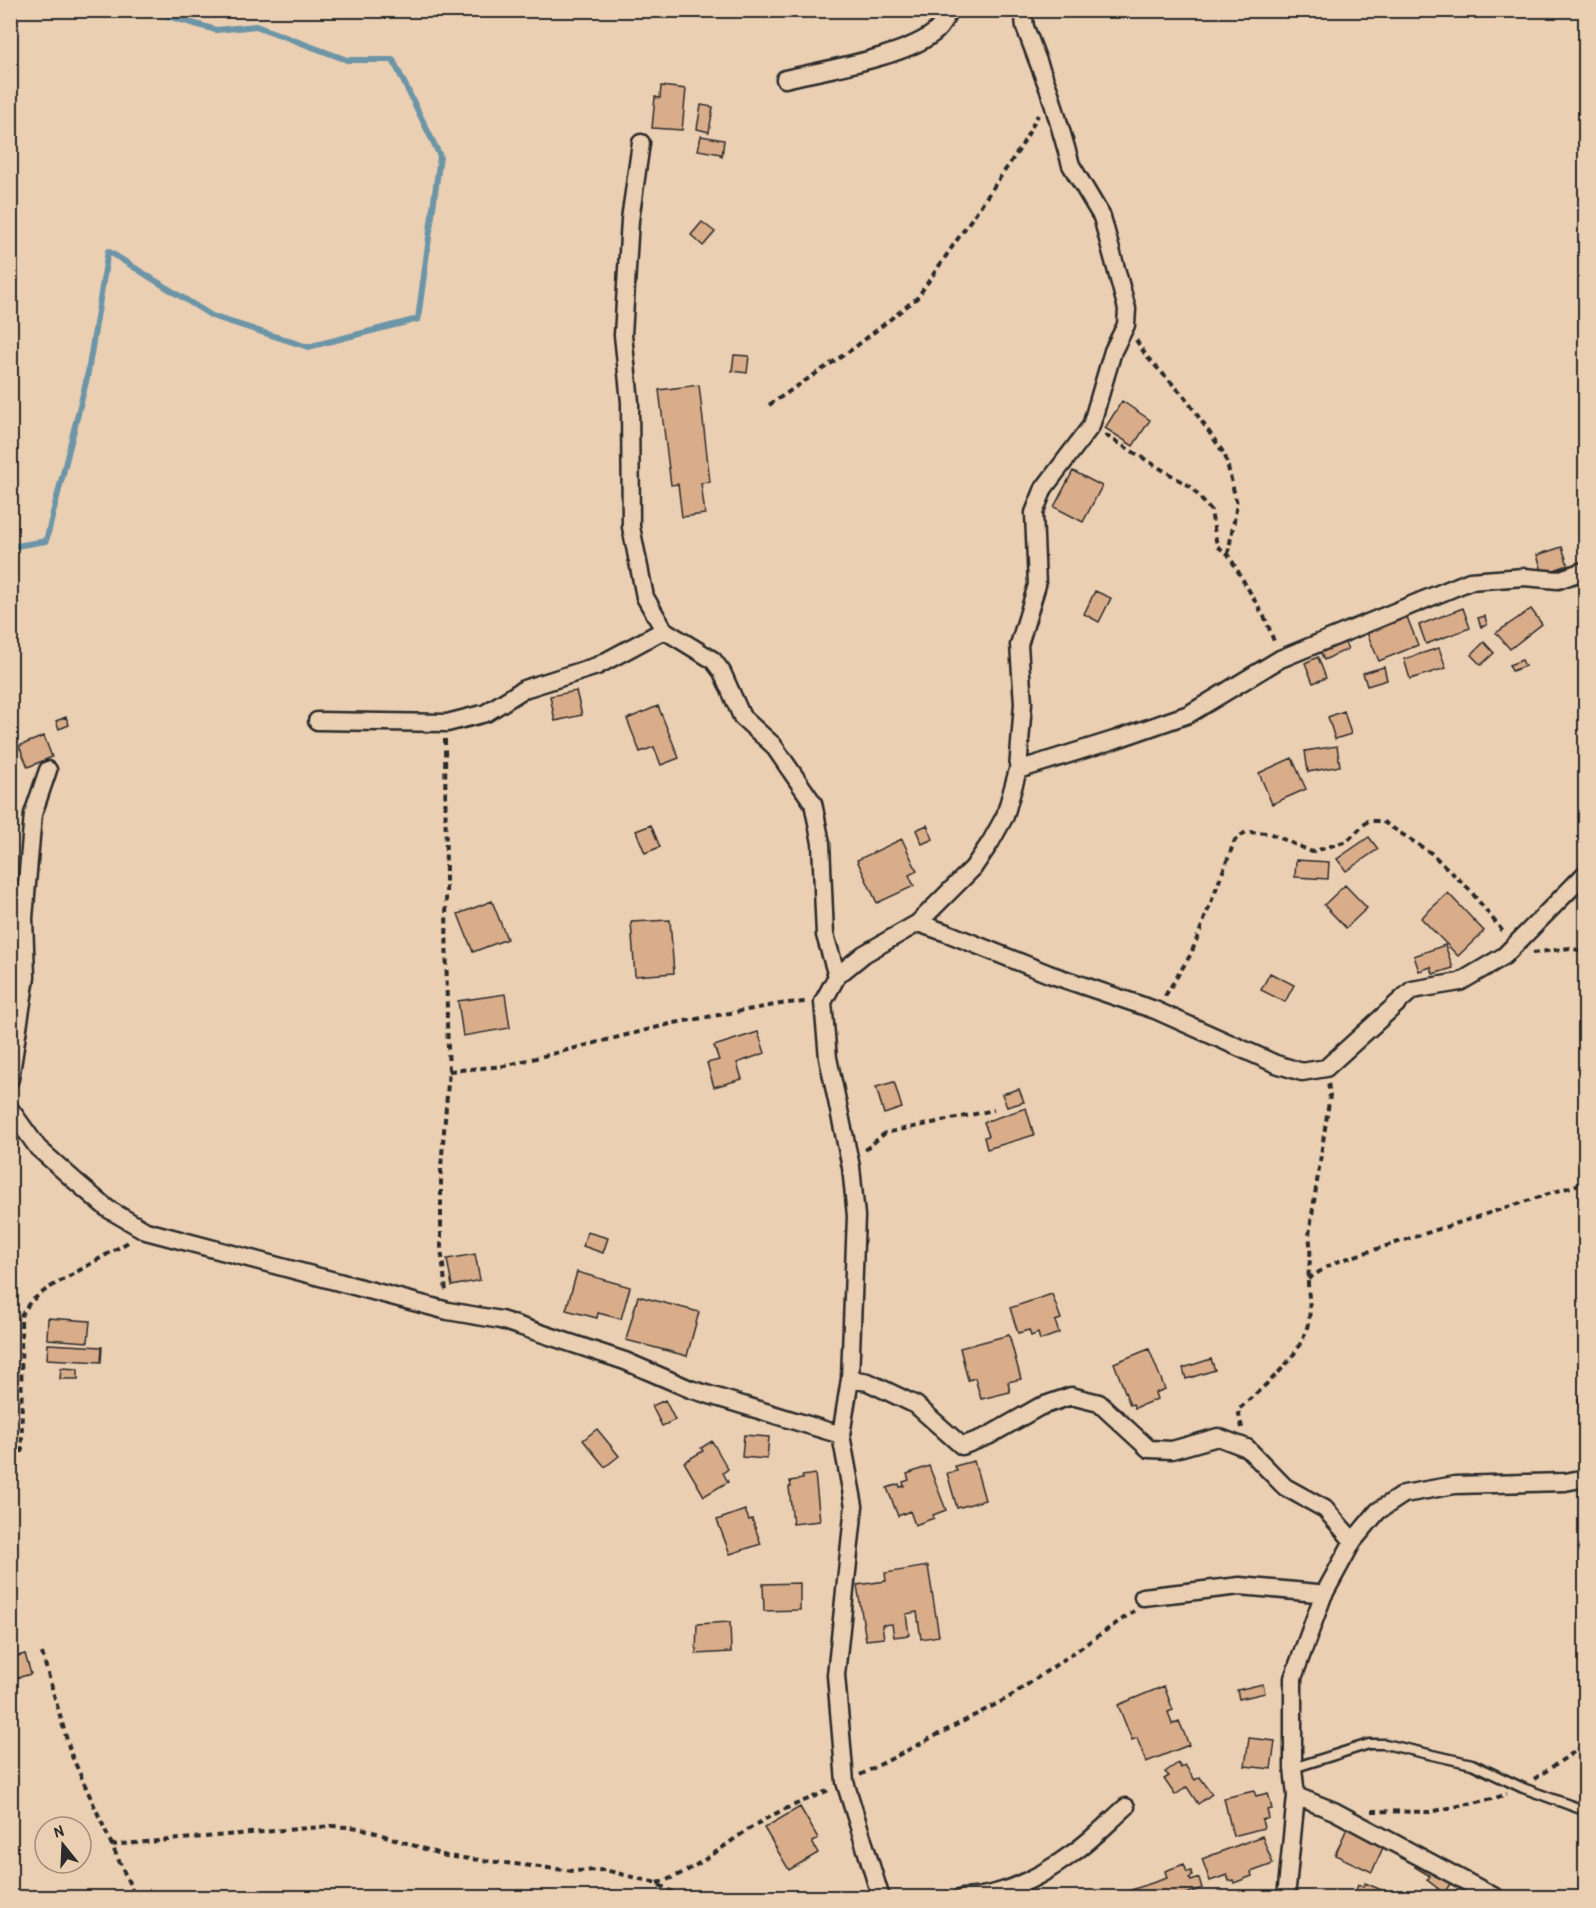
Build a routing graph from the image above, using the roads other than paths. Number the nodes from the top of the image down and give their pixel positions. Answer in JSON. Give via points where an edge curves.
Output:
{"nodes":[{"id":1,"x":949,"y":10,"type":"edge"},
{"id":2,"x":1023,"y":10,"type":"edge"},
{"id":3,"x":785,"y":79,"type":"dead end"},
{"id":4,"x":641,"y":144,"type":"dead end"},
{"id":5,"x":1586,"y":570,"type":"edge"},
{"id":6,"x":664,"y":630,"type":"junction"},
{"id":7,"x":317,"y":721,"type":"dead end"},
{"id":8,"x":48,"y":770,"type":"dead end"},
{"id":9,"x":1018,"y":770,"type":"junction"},
{"id":10,"x":1586,"y":873,"type":"edge"},
{"id":11,"x":918,"y":923,"type":"junction"},
{"id":12,"x":837,"y":976,"type":"junction"},
{"id":13,"x":10,"y":1079,"type":"edge"},
{"id":14,"x":10,"y":1109,"type":"edge"},
{"id":15,"x":850,"y":1379,"type":"junction"},
{"id":16,"x":842,"y":1435,"type":"junction"},
{"id":17,"x":1586,"y":1478,"type":"edge"},
{"id":18,"x":1353,"y":1541,"type":"junction"},
{"id":19,"x":1323,"y":1596,"type":"junction"},
{"id":20,"x":1143,"y":1597,"type":"road end"},
{"id":21,"x":1293,"y":1768,"type":"junction"},
{"id":22,"x":1296,"y":1796,"type":"junction"},
{"id":23,"x":1126,"y":1807,"type":"dead end"},
{"id":24,"x":1586,"y":1811,"type":"edge"},
{"id":25,"x":881,"y":1898,"type":"edge"},
{"id":26,"x":962,"y":1898,"type":"edge"},
{"id":27,"x":1286,"y":1898,"type":"edge"},
{"id":28,"x":1497,"y":1898,"type":"edge"}],
"edges":[{"from":1,"to":3,"type":"street","via":[[936,31],[892,53]]},
{"from":2,"to":9,"type":"street","via":[[1025,27],[1071,165],[1102,216],[1127,309],[1126,325],[1113,351],[1091,426],[1044,488],[1034,513],[1037,585],[1019,645],[1023,703]]},
{"from":4,"to":6,"type":"street","via":[[630,220],[623,335],[630,402],[632,527],[645,597]]},
{"from":5,"to":9,"type":"street","via":[[1558,580],[1524,577],[1470,581],[1280,659],[1189,714]]},
{"from":6,"to":7,"type":"street","via":[[597,666],[524,689],[486,713],[447,723]]},
{"from":6,"to":12,"type":"street","via":[[713,660],[741,717],[773,745],[813,803],[821,843],[825,935]]},
{"from":8,"to":13,"type":"street","via":[[33,814],[24,918],[26,977]]},
{"from":9,"to":11,"type":"street","via":[[1005,816],[974,868]]},
{"from":10,"to":11,"type":"street","via":[[1509,951],[1460,982],[1412,990],[1326,1068],[1302,1072],[1275,1064],[1155,1010]]},
{"from":11,"to":12,"type":"street","via":[[864,954]]},
{"from":12,"to":15,"type":"street","via":[[823,1002],[828,1058],[851,1167],[856,1216]]},
{"from":14,"to":16,"type":"street","via":[[38,1148],[108,1209],[146,1231],[448,1311],[501,1320],[625,1361],[690,1389]]},
{"from":15,"to":16,"type":"street"},
{"from":15,"to":18,"type":"street","via":[[868,1382],[915,1405],[962,1446],[1039,1407],[1071,1396],[1099,1403],[1149,1449],[1172,1450],[1218,1437],[1247,1448],[1285,1487],[1325,1509]]},
{"from":16,"to":25,"type":"street","via":[[854,1506],[836,1675],[845,1782]]},
{"from":17,"to":18,"type":"street","via":[[1455,1485],[1404,1494],[1378,1511]]},
{"from":18,"to":19,"type":"street"},
{"from":19,"to":20,"type":"street","via":[[1240,1586]]},
{"from":19,"to":21,"type":"street","via":[[1293,1678]]},
{"from":21,"to":22,"type":"street"},
{"from":21,"to":24,"type":"lane","via":[[1369,1744],[1385,1744],[1472,1764]]},
{"from":22,"to":27,"type":"street"},
{"from":22,"to":28,"type":"street","via":[[1334,1810]]},
{"from":23,"to":26,"type":"street","via":[[1074,1853],[1017,1886]]}]}
